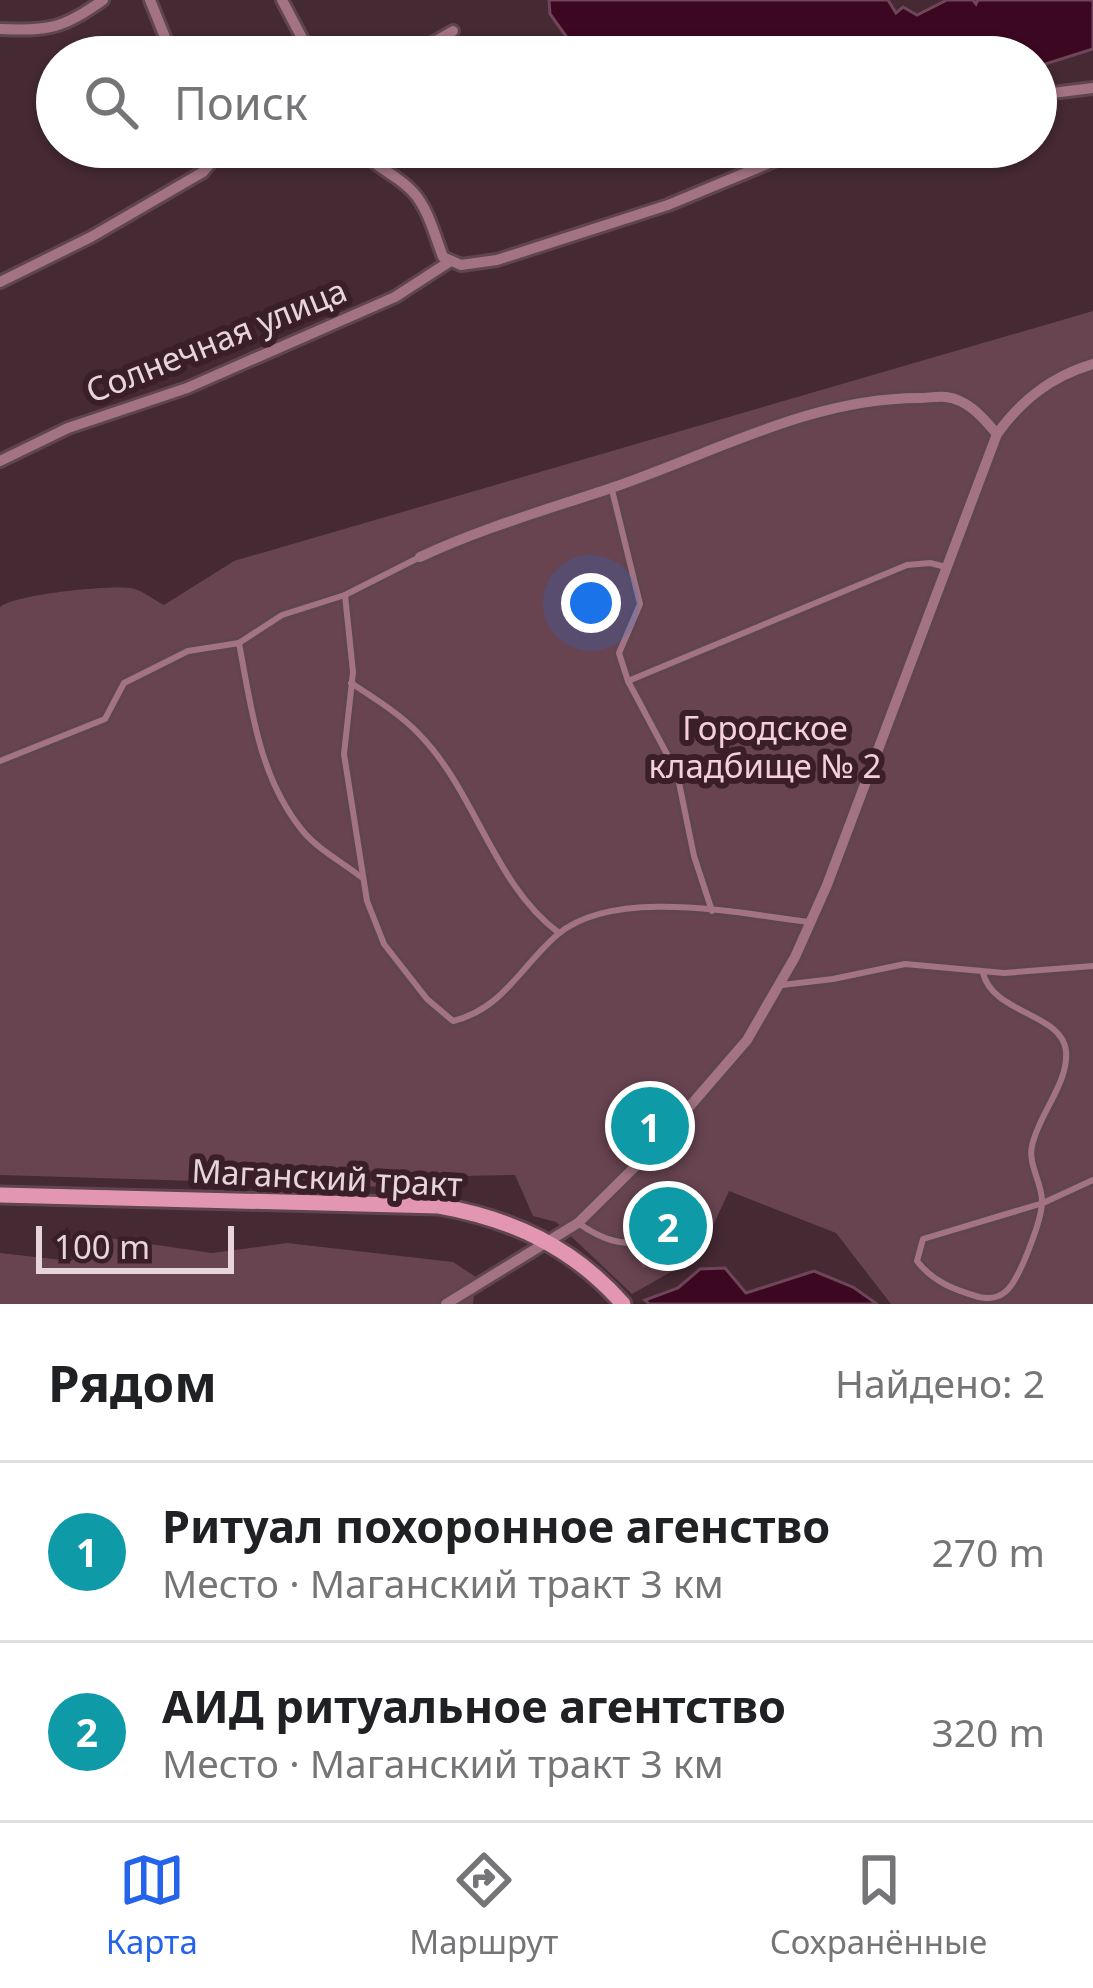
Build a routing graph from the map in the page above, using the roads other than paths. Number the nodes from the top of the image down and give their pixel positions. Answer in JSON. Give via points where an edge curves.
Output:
{"nodes":[{"id":1,"x":103,"y":0,"type":"edge"},
{"id":2,"x":151,"y":0,"type":"edge"},
{"id":3,"x":283,"y":0,"type":"edge"},
{"id":4,"x":0,"y":29,"type":"edge"},
{"id":5,"x":453,"y":31,"type":"dead end"},
{"id":6,"x":165,"y":36,"type":"edge"},
{"id":7,"x":301,"y":36,"type":"edge"},
{"id":8,"x":444,"y":36,"type":"edge"},
{"id":9,"x":1093,"y":88,"type":"edge"},
{"id":10,"x":1057,"y":92,"type":"edge"},
{"id":11,"x":206,"y":168,"type":"edge"},
{"id":12,"x":380,"y":168,"type":"edge"},
{"id":13,"x":757,"y":168,"type":"edge"},
{"id":14,"x":449,"y":262,"type":"junction"},
{"id":15,"x":0,"y":282,"type":"edge"},
{"id":16,"x":1093,"y":364,"type":"edge"},
{"id":17,"x":998,"y":434,"type":"junction"},
{"id":18,"x":0,"y":461,"type":"edge"},
{"id":19,"x":611,"y":488,"type":"junction"},
{"id":20,"x":420,"y":557,"type":"joint"},
{"id":21,"x":946,"y":567,"type":"junction"},
{"id":22,"x":345,"y":595,"type":"junction"},
{"id":23,"x":239,"y":643,"type":"junction"},
{"id":24,"x":628,"y":681,"type":"junction"},
{"id":25,"x":351,"y":683,"type":"junction"},
{"id":26,"x":0,"y":761,"type":"edge"},
{"id":27,"x":364,"y":879,"type":"junction"},
{"id":28,"x":712,"y":911,"type":"junction"},
{"id":29,"x":809,"y":922,"type":"junction"},
{"id":30,"x":559,"y":933,"type":"junction"},
{"id":31,"x":1093,"y":966,"type":"edge"},
{"id":32,"x":983,"y":973,"type":"junction"},
{"id":33,"x":780,"y":985,"type":"junction"},
{"id":34,"x":1093,"y":1180,"type":"edge"},
{"id":35,"x":0,"y":1195,"type":"edge"},
{"id":36,"x":1043,"y":1203,"type":"junction"},
{"id":37,"x":578,"y":1223,"type":"junction"},
{"id":38,"x":552,"y":1243,"type":"junction"},
{"id":39,"x":652,"y":1243,"type":"dead end"},
{"id":40,"x":446,"y":1304,"type":"edge"},
{"id":41,"x":622,"y":1304,"type":"edge"}],
"edges":[{"from":1,"to":4,"type":"street","via":[[62,27]]},
{"from":2,"to":6,"type":"street"},
{"from":3,"to":7,"type":"street"},
{"from":5,"to":8,"type":"street"},
{"from":9,"to":10,"type":"street"},
{"from":11,"to":15,"type":"street"},
{"from":12,"to":14,"type":"street","via":[[411,188]]},
{"from":13,"to":14,"type":"street","via":[[522,253]]},
{"from":14,"to":18,"type":"street","name":"Солнечная улица","via":[[395,297]]},
{"from":16,"to":17,"type":"street","via":[[1042,386]]},
{"from":17,"to":19,"type":"street","via":[[961,401],[879,398],[742,436]]},
{"from":17,"to":21,"type":"street"},
{"from":19,"to":20,"type":"street"},
{"from":19,"to":24,"type":"lane","via":[[640,604],[619,653]]},
{"from":20,"to":22,"type":"lane"},
{"from":21,"to":24,"type":"lane","via":[[907,565]]},
{"from":21,"to":29,"type":"street"},
{"from":22,"to":23,"type":"lane","via":[[282,615]]},
{"from":22,"to":25,"type":"lane"},
{"from":23,"to":26,"type":"lane","via":[[188,651],[124,682],[105,719]]},
{"from":23,"to":27,"type":"lane","via":[[272,779],[303,832]]},
{"from":24,"to":28,"type":"lane","via":[[676,773]]},
{"from":25,"to":27,"type":"lane","via":[[344,754]]},
{"from":25,"to":30,"type":"lane","via":[[419,734],[531,912]]},
{"from":27,"to":30,"type":"lane","via":[[383,944],[453,1021],[504,994]]},
{"from":28,"to":29,"type":"lane"},
{"from":28,"to":30,"type":"lane","via":[[632,908],[591,915]]},
{"from":29,"to":33,"type":"street"},
{"from":31,"to":32,"type":"lane"},
{"from":32,"to":33,"type":"lane","via":[[905,964]]},
{"from":32,"to":36,"type":"lane","via":[[991,992],[1065,1045],[1032,1145]]},
{"from":33,"to":37,"type":"street","via":[[746,1040]]},
{"from":34,"to":36,"type":"lane"},
{"from":35,"to":38,"type":"main road","name":"Маганский тракт","via":[[439,1206]]},
{"from":36,"to":36,"type":"lane","via":[[1004,1293],[986,1299],[942,1284],[917,1261],[923,1239]]},
{"from":37,"to":38,"type":"street"},
{"from":37,"to":39,"type":"lane","via":[[603,1240]]},
{"from":38,"to":40,"type":"street"},
{"from":38,"to":41,"type":"main road","name":"Маганский тракт"}]}
